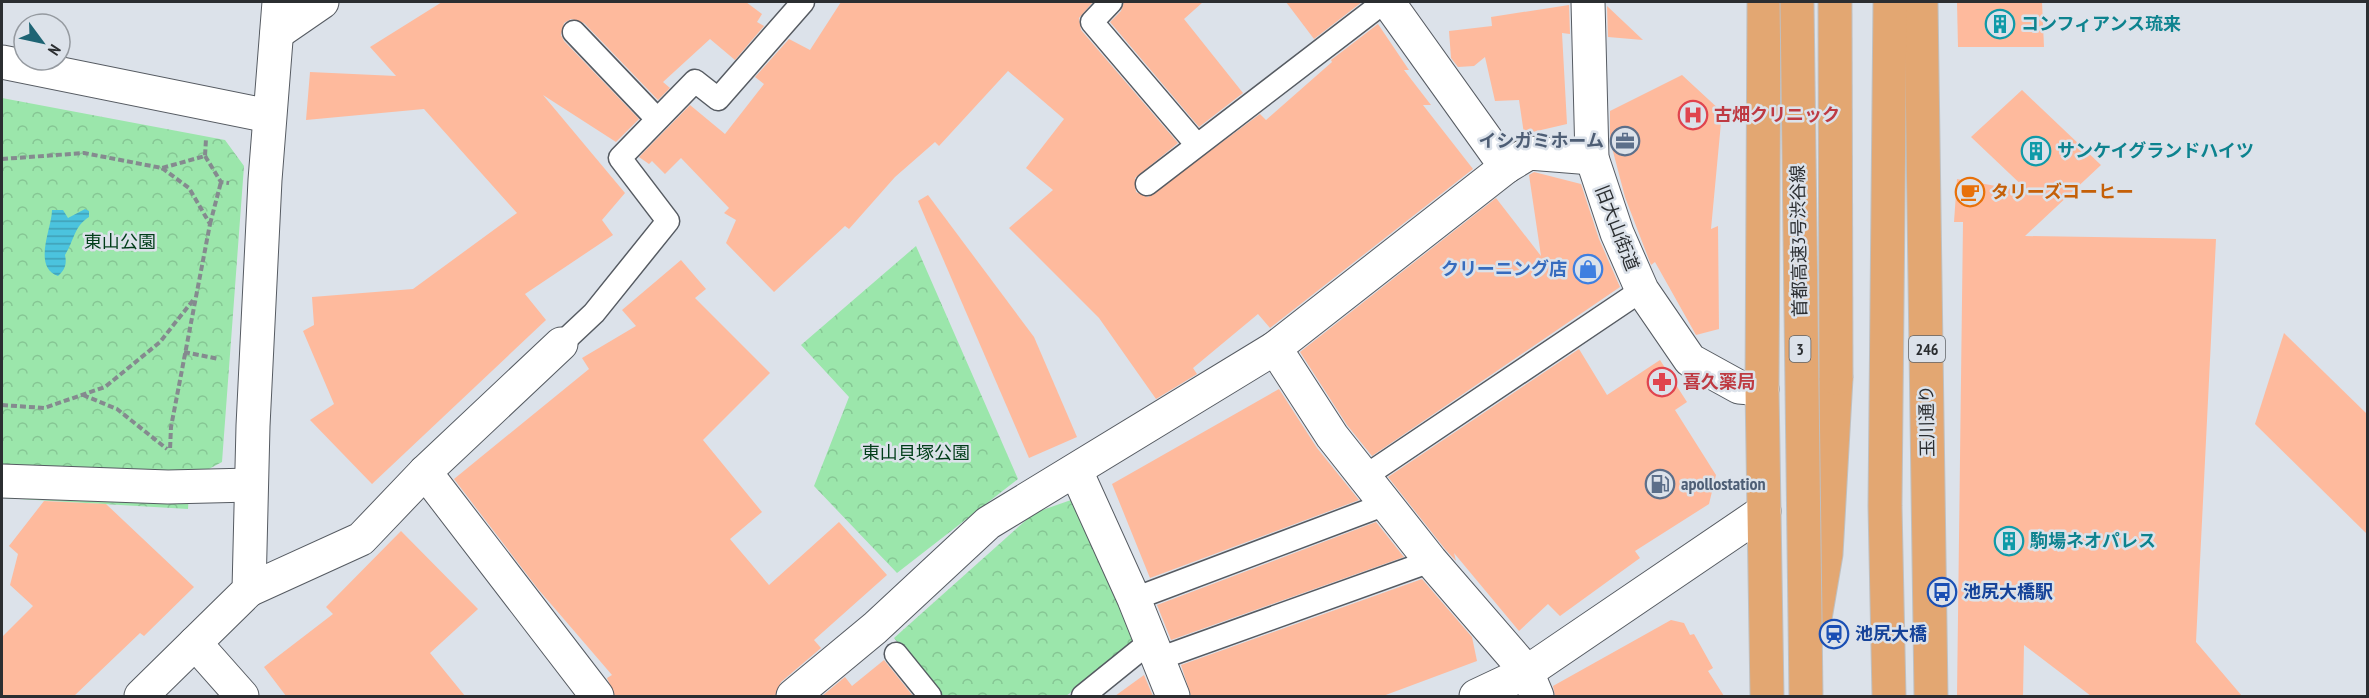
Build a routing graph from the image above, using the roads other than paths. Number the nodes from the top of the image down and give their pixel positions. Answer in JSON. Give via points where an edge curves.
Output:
{"nodes":[{"id":1,"x":322,"y":2,"type":"edge"},
{"id":2,"x":803,"y":2,"type":"edge"},
{"id":3,"x":1111,"y":2,"type":"edge"},
{"id":4,"x":1386,"y":2,"type":"edge"},
{"id":5,"x":1588,"y":2,"type":"edge"},
{"id":6,"x":1764,"y":2,"type":"edge"},
{"id":7,"x":1797,"y":2,"type":"edge"},
{"id":8,"x":1835,"y":2,"type":"edge"},
{"id":9,"x":1890,"y":2,"type":"edge"},
{"id":10,"x":1921,"y":2,"type":"edge"},
{"id":11,"x":278,"y":17,"type":"edge"},
{"id":12,"x":574,"y":32,"type":"dead end"},
{"id":13,"x":2,"y":62,"type":"edge"},
{"id":14,"x":268,"y":116,"type":"junction"},
{"id":15,"x":657,"y":119,"type":"junction"},
{"id":16,"x":1197,"y":145,"type":"junction"},
{"id":17,"x":1592,"y":158,"type":"junction"},
{"id":18,"x":1506,"y":167,"type":"junction"},
{"id":19,"x":1148,"y":184,"type":"dead end"},
{"id":20,"x":1642,"y":290,"type":"junction"},
{"id":21,"x":561,"y":344,"type":"joint"},
{"id":22,"x":1275,"y":348,"type":"junction"},
{"id":23,"x":1762,"y":389,"type":"junction"},
{"id":24,"x":1076,"y":471,"type":"junction"},
{"id":25,"x":425,"y":472,"type":"junction"},
{"id":26,"x":1364,"y":477,"type":"junction"},
{"id":27,"x":2,"y":481,"type":"edge"},
{"id":28,"x":250,"y":485,"type":"junction"},
{"id":29,"x":1386,"y":504,"type":"junction"},
{"id":30,"x":1885,"y":506,"type":"junction"},
{"id":31,"x":1764,"y":512,"type":"junction"},
{"id":32,"x":1431,"y":561,"type":"junction"},
{"id":33,"x":249,"y":590,"type":"junction"},
{"id":34,"x":1134,"y":600,"type":"junction"},
{"id":35,"x":195,"y":643,"type":"junction"},
{"id":36,"x":1155,"y":650,"type":"junction"},
{"id":37,"x":896,"y":654,"type":"dead end"},
{"id":38,"x":1532,"y":684,"type":"edge"},
{"id":39,"x":141,"y":696,"type":"edge"},
{"id":40,"x":242,"y":696,"type":"edge"},
{"id":41,"x":597,"y":696,"type":"edge"},
{"id":42,"x":794,"y":696,"type":"edge"},
{"id":43,"x":930,"y":696,"type":"edge"},
{"id":44,"x":1083,"y":696,"type":"edge"},
{"id":45,"x":1173,"y":696,"type":"edge"},
{"id":46,"x":1476,"y":696,"type":"edge"},
{"id":47,"x":1767,"y":696,"type":"edge"},
{"id":48,"x":1801,"y":696,"type":"edge"},
{"id":49,"x":1806,"y":696,"type":"edge"},
{"id":50,"x":1869,"y":696,"type":"edge"},
{"id":51,"x":1889,"y":696,"type":"edge"},
{"id":52,"x":1931,"y":696,"type":"edge"}],
"edges":[{"from":1,"to":11,"type":"street"},
{"from":2,"to":15,"type":"lane","via":[[717,99],[695,81]]},
{"from":3,"to":16,"type":"lane","via":[[1092,22]]},
{"from":4,"to":16,"type":"lane"},
{"from":4,"to":18,"type":"street"},
{"from":5,"to":17,"type":"street","name":"旧大山街道"},
{"from":6,"to":23,"type":"highway"},
{"from":7,"to":49,"type":"highway","name":"首都高速3号渋谷線","number":"3","bridge":true},
{"from":8,"to":48,"type":"highway","bridge":true,"via":[[1836,378],[1826,554]]},
{"from":9,"to":30,"type":"highway"},
{"from":10,"to":52,"type":"highway","name":"玉川通り","number":"246"},
{"from":11,"to":14,"type":"street"},
{"from":12,"to":15,"type":"lane"},
{"from":13,"to":14,"type":"street"},
{"from":14,"to":28,"type":"street"},
{"from":15,"to":21,"type":"lane","via":[[620,158],[668,221],[594,313]]},
{"from":16,"to":19,"type":"lane"},
{"from":17,"to":18,"type":"street","via":[[1529,153]]},
{"from":17,"to":20,"type":"street","name":"旧大山街道","via":[[1617,233]]},
{"from":18,"to":22,"type":"street"},
{"from":20,"to":23,"type":"street","name":"旧大山街道","via":[[1690,360],[1739,387]]},
{"from":20,"to":26,"type":"lane"},
{"from":21,"to":25,"type":"street"},
{"from":22,"to":24,"type":"street"},
{"from":22,"to":26,"type":"street","via":[[1332,436]]},
{"from":23,"to":31,"type":"highway"},
{"from":24,"to":34,"type":"street"},
{"from":24,"to":42,"type":"street","via":[[988,523],[875,628]]},
{"from":25,"to":33,"type":"street","via":[[361,539]]},
{"from":25,"to":41,"type":"street"},
{"from":26,"to":29,"type":"street"},
{"from":27,"to":28,"type":"street","via":[[168,487]]},
{"from":28,"to":33,"type":"street"},
{"from":29,"to":32,"type":"street"},
{"from":29,"to":34,"type":"lane"},
{"from":30,"to":50,"type":"highway"},
{"from":30,"to":51,"type":"highway"},
{"from":31,"to":38,"type":"street"},
{"from":31,"to":47,"type":"highway"},
{"from":32,"to":36,"type":"lane"},
{"from":32,"to":38,"type":"street"},
{"from":33,"to":35,"type":"street"},
{"from":34,"to":36,"type":"street"},
{"from":35,"to":39,"type":"street"},
{"from":35,"to":40,"type":"street"},
{"from":36,"to":44,"type":"lane"},
{"from":36,"to":45,"type":"street"},
{"from":37,"to":43,"type":"lane"},
{"from":38,"to":46,"type":"street"}]}
